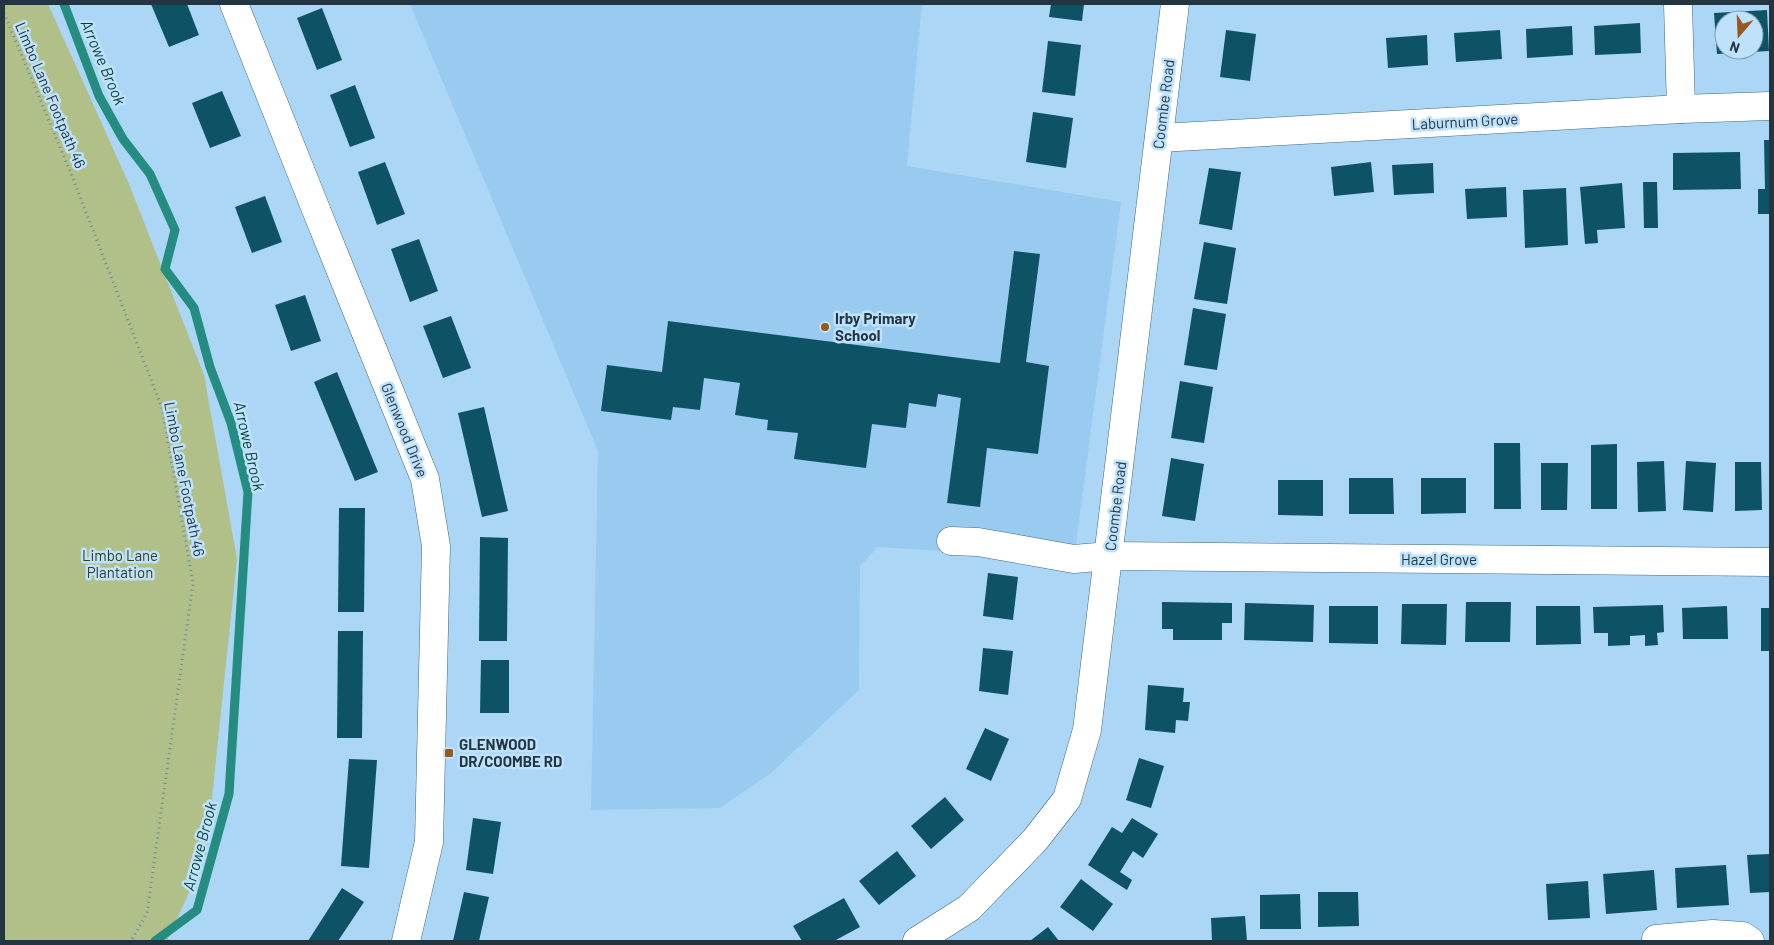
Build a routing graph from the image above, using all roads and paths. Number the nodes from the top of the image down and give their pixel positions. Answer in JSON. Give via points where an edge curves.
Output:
{"nodes":[{"id":1,"x":234,"y":4,"type":"edge"},
{"id":2,"x":1175,"y":4,"type":"edge"},
{"id":3,"x":1678,"y":4,"type":"edge"},
{"id":4,"x":4,"y":13,"type":"edge"},
{"id":5,"x":1770,"y":106,"type":"edge"},
{"id":6,"x":1681,"y":109,"type":"junction"},
{"id":7,"x":1159,"y":138,"type":"junction"},
{"id":8,"x":951,"y":541,"type":"dead end"},
{"id":9,"x":1109,"y":556,"type":"junction"},
{"id":10,"x":1770,"y":562,"type":"edge"},
{"id":11,"x":1656,"y":939,"type":"dead end"},
{"id":12,"x":1746,"y":939,"type":"edge"},
{"id":13,"x":131,"y":941,"type":"edge"},
{"id":14,"x":406,"y":941,"type":"edge"},
{"id":15,"x":917,"y":941,"type":"edge"}],
"edges":[{"from":1,"to":14,"type":"street","name":"Glenwood Drive","via":[[425,479],[436,546],[429,842]]},
{"from":2,"to":7,"type":"street","name":"Coombe Road"},
{"from":3,"to":6,"type":"street"},
{"from":4,"to":13,"type":"path","name":"Limbo Lane Footpath 46","via":[[72,176],[162,408],[193,583],[147,913]]},
{"from":5,"to":6,"type":"street","name":"Laburnum Grove"},
{"from":6,"to":7,"type":"street","name":"Laburnum Grove"},
{"from":7,"to":9,"type":"street","name":"Coombe Road"},
{"from":8,"to":9,"type":"street","name":"Hazel Grove","via":[[978,542],[1074,559]]},
{"from":9,"to":10,"type":"street","name":"Hazel Grove"},
{"from":9,"to":15,"type":"street","name":"Coombe Road","via":[[1087,730],[1067,799],[1034,840],[969,908]]},
{"from":11,"to":12,"type":"street","via":[[1713,934]]}]}
